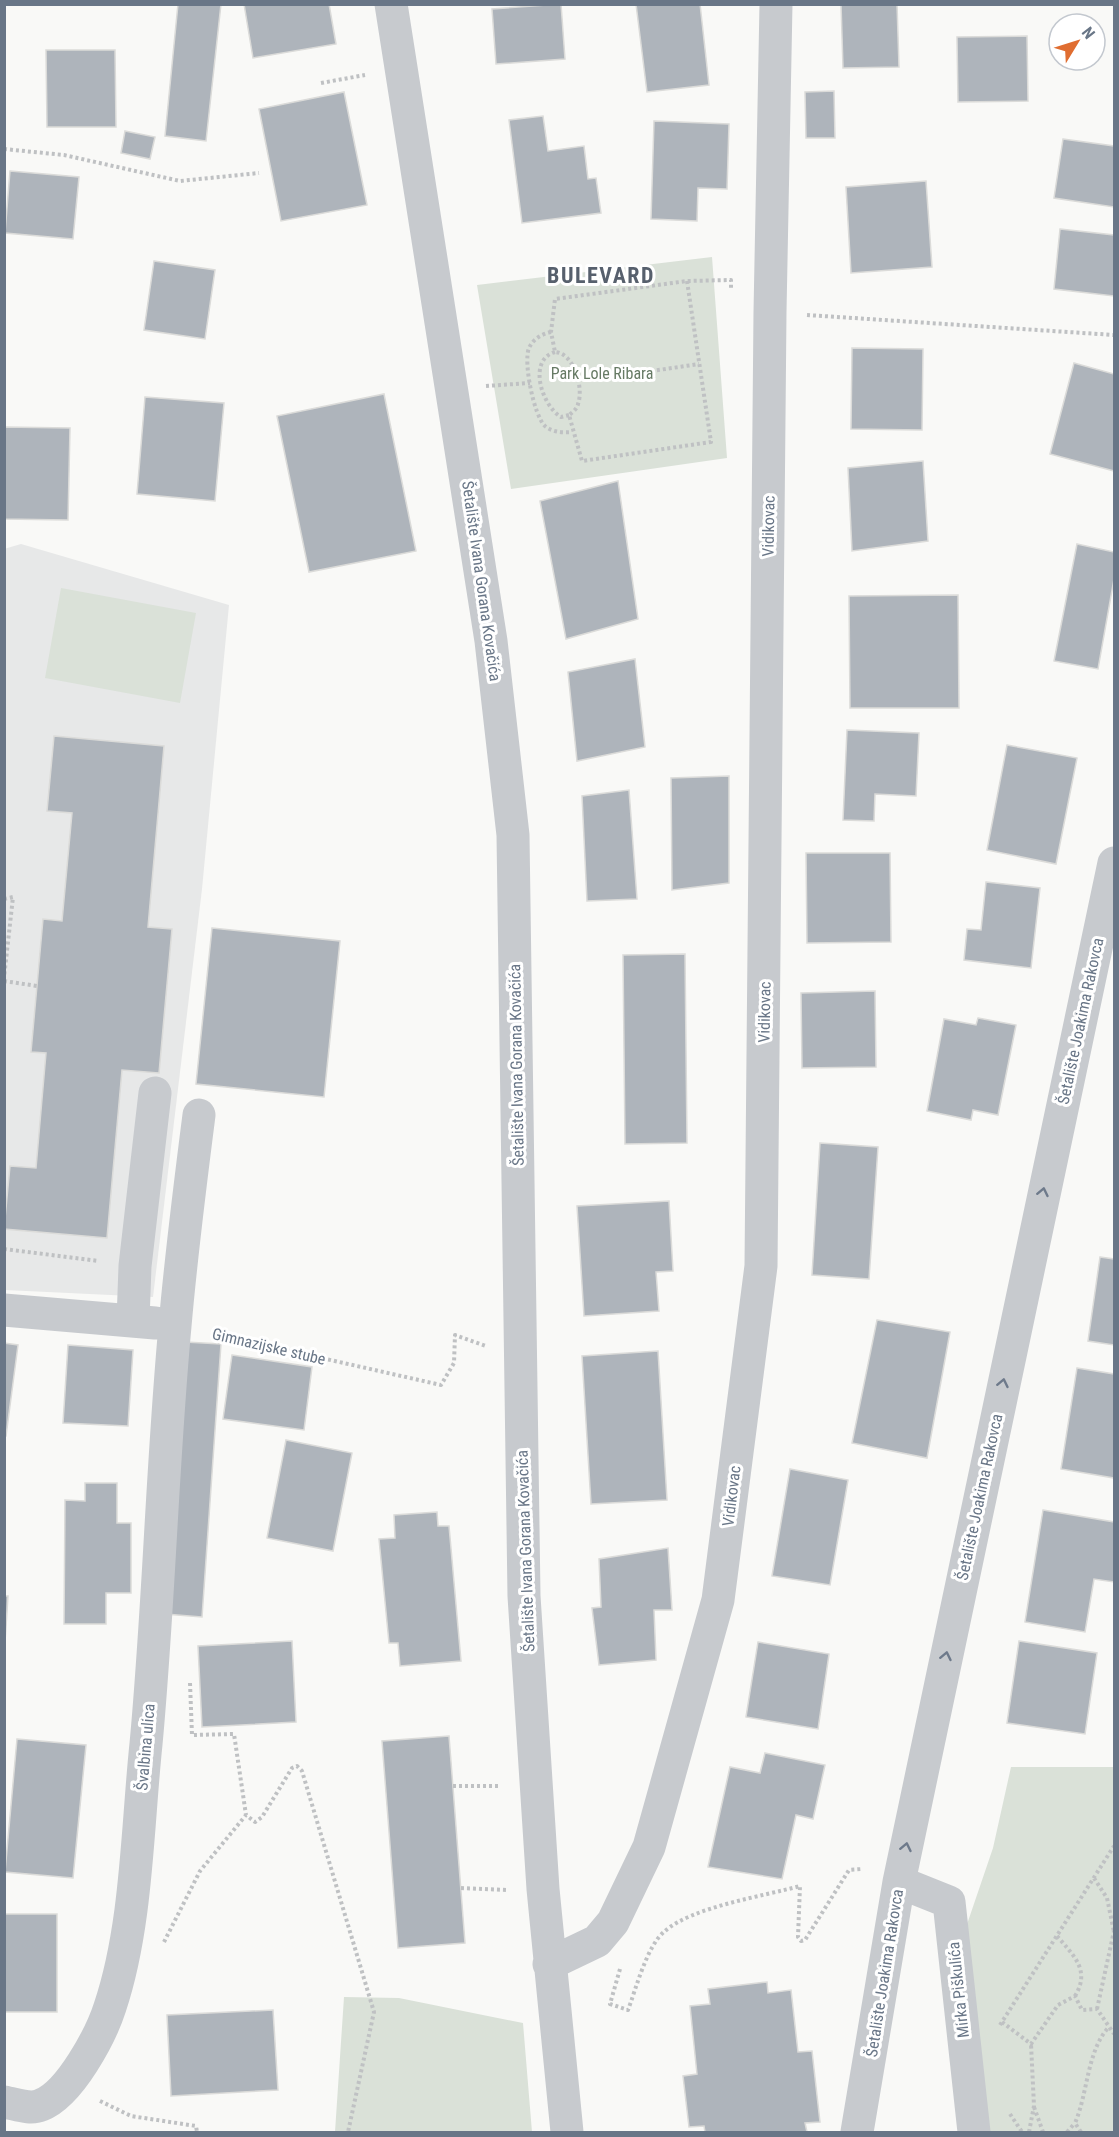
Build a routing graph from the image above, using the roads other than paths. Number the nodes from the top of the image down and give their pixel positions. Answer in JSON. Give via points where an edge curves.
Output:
{"nodes":[{"id":1,"x":391,"y":4,"type":"edge"},
{"id":2,"x":776,"y":4,"type":"edge"},
{"id":3,"x":1114,"y":863,"type":"edge"},
{"id":4,"x":155,"y":1093,"type":"dead end"},
{"id":5,"x":198,"y":1115,"type":"dead end"},
{"id":6,"x":4,"y":1310,"type":"edge"},
{"id":7,"x":133,"y":1321,"type":"junction"},
{"id":8,"x":175,"y":1325,"type":"junction"},
{"id":9,"x":899,"y":1882,"type":"junction"},
{"id":10,"x":549,"y":1964,"type":"junction"},
{"id":11,"x":20,"y":2114,"type":"edge"},
{"id":12,"x":567,"y":2133,"type":"edge"},
{"id":13,"x":857,"y":2133,"type":"edge"},
{"id":14,"x":974,"y":2133,"type":"edge"}],
"edges":[{"from":1,"to":10,"type":"street","name":"Šetalište Ivana Gorana Kovačića","via":[[486,607],[513,835],[524,1596]]},
{"from":2,"to":10,"type":"street","name":"Vidikovac","via":[[761,1266],[718,1600],[649,1847],[613,1922],[597,1941]]},
{"from":9,"to":3,"type":"street","name":"Šetalište Joakima Rakovca","one_way":true},
{"from":4,"to":7,"type":"street","via":[[135,1266]]},
{"from":5,"to":8,"type":"street","name":"Švalbina ulica"},
{"from":6,"to":7,"type":"street"},
{"from":7,"to":8,"type":"street"},
{"from":8,"to":11,"type":"street","name":"Švalbina ulica","via":[[155,1640],[124,1945],[110,2007],[82,2065],[52,2097]]},
{"from":9,"to":13,"type":"street","name":"Šetalište Joakima Rakovca"},
{"from":9,"to":14,"type":"street","name":"Mirka Piškulića","via":[[949,1902]]},
{"from":10,"to":12,"type":"street","name":"Šetalište Ivana Gorana Kovačića"}]}
